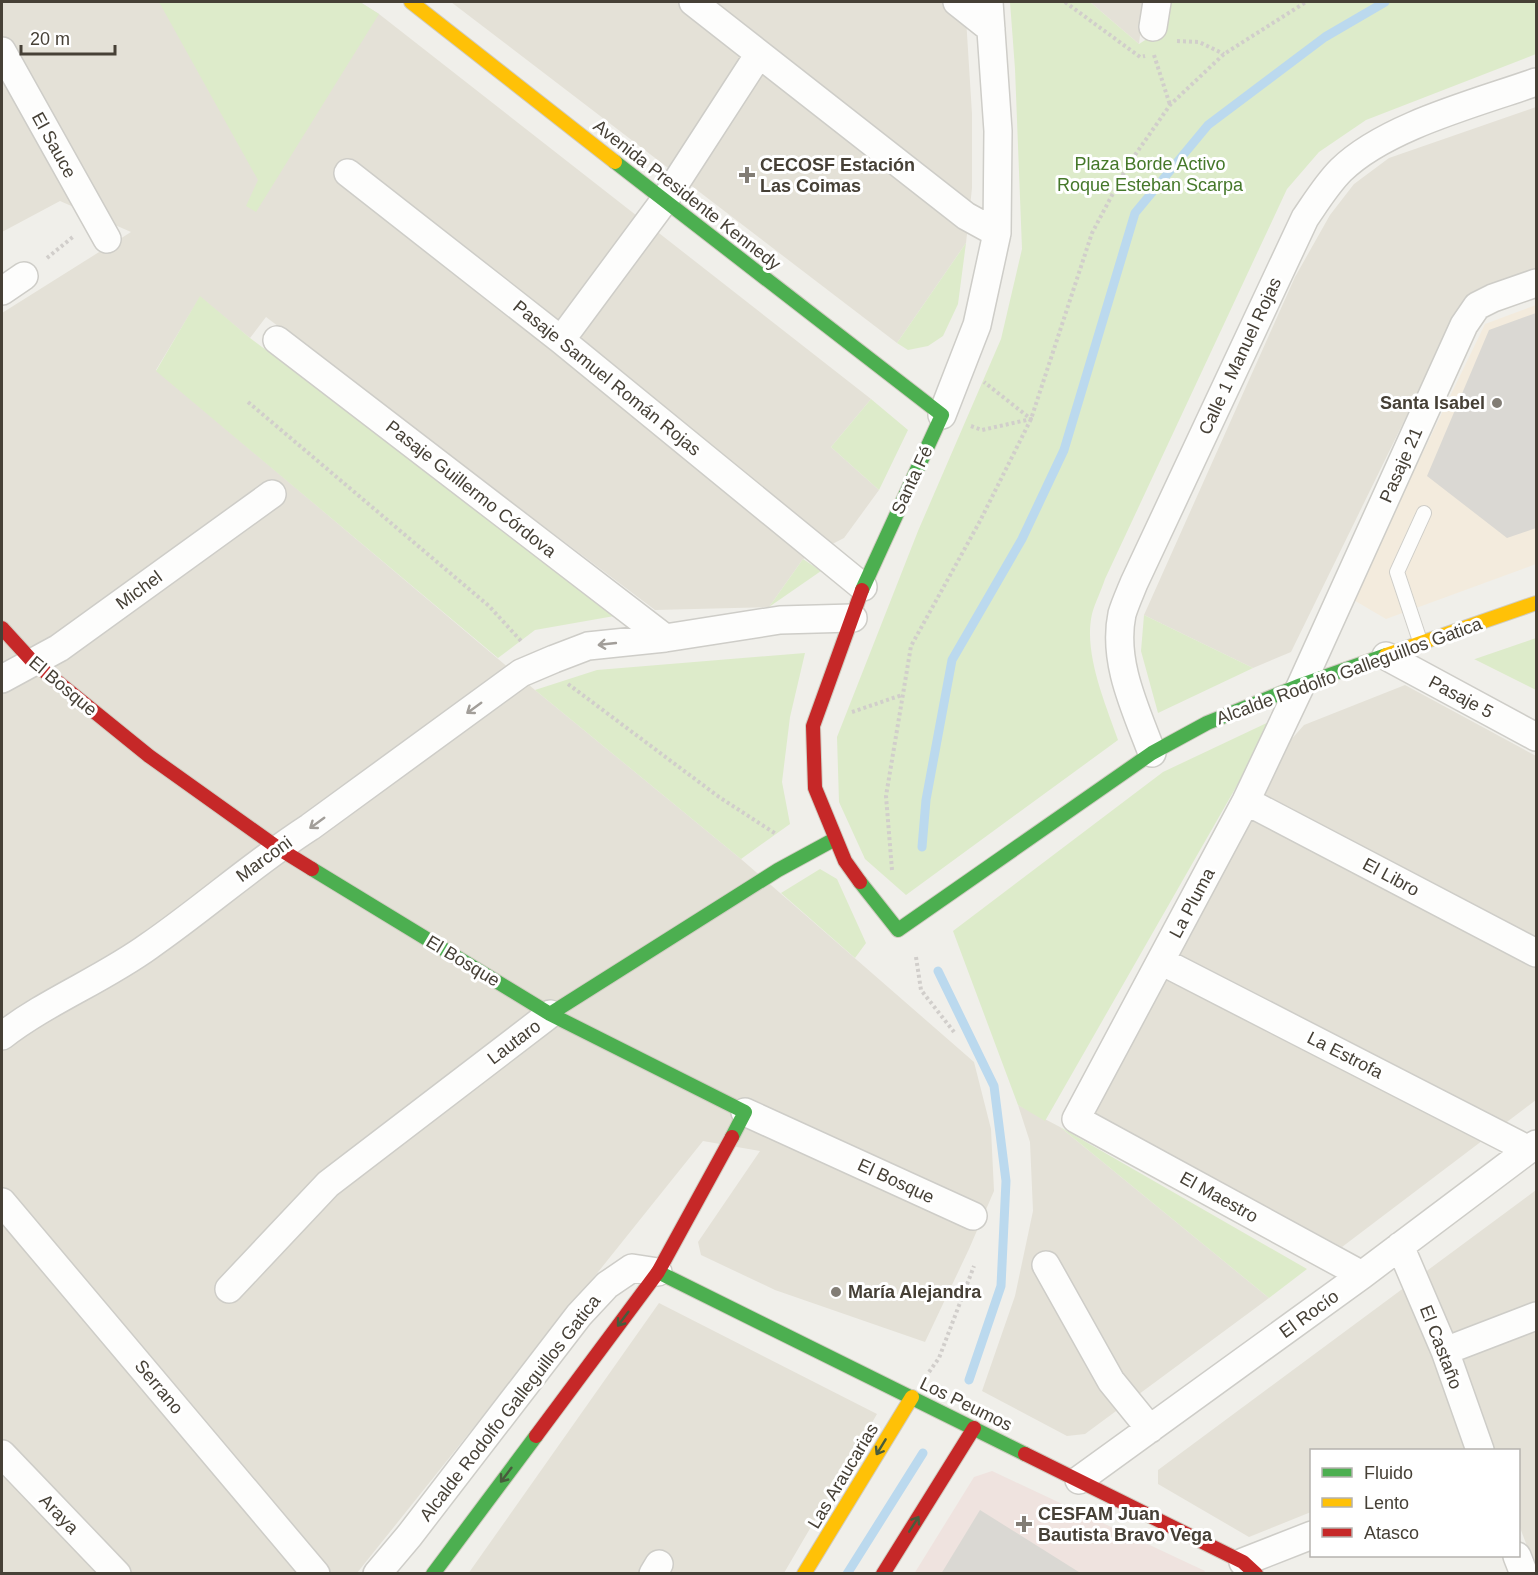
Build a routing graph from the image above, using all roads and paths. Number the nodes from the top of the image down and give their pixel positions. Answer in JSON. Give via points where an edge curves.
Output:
{"nodes":[{"id":1,"x":411,"y":2,"type":"edge"},
{"id":2,"x":693,"y":2,"type":"edge"},
{"id":3,"x":957,"y":2,"type":"edge"},
{"id":4,"x":989,"y":2,"type":"edge"},
{"id":5,"x":1306,"y":2,"type":"edge"},
{"id":6,"x":1155,"y":14,"type":"edge"},
{"id":7,"x":991,"y":29,"type":"junction"},
{"id":8,"x":2,"y":51,"type":"edge"},
{"id":9,"x":759,"y":54,"type":"junction"},
{"id":10,"x":1536,"y":82,"type":"edge"},
{"id":11,"x":1170,"y":105,"type":"junction"},
{"id":12,"x":348,"y":173,"type":"dead end"},
{"id":13,"x":664,"y":201,"type":"junction"},
{"id":14,"x":102,"y":229,"type":"joint"},
{"id":15,"x":997,"y":233,"type":"junction"},
{"id":16,"x":13,"y":283,"type":"edge"},
{"id":17,"x":1536,"y":284,"type":"edge"},
{"id":18,"x":278,"y":340,"type":"dead end"},
{"id":19,"x":561,"y":340,"type":"junction"},
{"id":20,"x":961,"y":364,"type":"junction"},
{"id":21,"x":248,"y":402,"type":"dead end"},
{"id":22,"x":942,"y":415,"type":"junction"},
{"id":23,"x":1031,"y":419,"type":"junction"},
{"id":24,"x":272,"y":494,"type":"dead end"},
{"id":25,"x":1425,"y":513,"type":"dead end"},
{"id":26,"x":863,"y":587,"type":"junction"},
{"id":27,"x":1536,"y":603,"type":"edge"},
{"id":28,"x":853,"y":618,"type":"junction"},
{"id":29,"x":2,"y":628,"type":"edge"},
{"id":30,"x":665,"y":638,"type":"junction"},
{"id":31,"x":1421,"y":644,"type":"junction"},
{"id":32,"x":1386,"y":656,"type":"junction"},
{"id":33,"x":33,"y":662,"type":"junction"},
{"id":34,"x":531,"y":668,"type":"junction"},
{"id":35,"x":2,"y":679,"type":"edge"},
{"id":36,"x":1301,"y":685,"type":"junction"},
{"id":37,"x":903,"y":695,"type":"junction"},
{"id":38,"x":813,"y":726,"type":"junction"},
{"id":39,"x":1536,"y":737,"type":"edge"},
{"id":40,"x":1152,"y":753,"type":"junction"},
{"id":41,"x":1246,"y":801,"type":"junction"},
{"id":42,"x":835,"y":839,"type":"junction"},
{"id":43,"x":278,"y":848,"type":"junction"},
{"id":44,"x":807,"y":854,"type":"junction"},
{"id":45,"x":893,"y":874,"type":"dead end"},
{"id":46,"x":910,"y":921,"type":"junction"},
{"id":47,"x":898,"y":930,"type":"joint"},
{"id":48,"x":1536,"y":953,"type":"edge"},
{"id":49,"x":1161,"y":961,"type":"junction"},
{"id":50,"x":550,"y":1014,"type":"junction"},
{"id":51,"x":954,"y":1032,"type":"dead end"},
{"id":52,"x":2,"y":1036,"type":"edge"},
{"id":53,"x":745,"y":1112,"type":"junction"},
{"id":54,"x":1076,"y":1119,"type":"joint"},
{"id":55,"x":1532,"y":1147,"type":"edge"},
{"id":56,"x":2,"y":1202,"type":"edge"},
{"id":57,"x":973,"y":1216,"type":"dead end"},
{"id":58,"x":1400,"y":1246,"type":"junction"},
{"id":59,"x":1046,"y":1265,"type":"dead end"},
{"id":60,"x":974,"y":1266,"type":"dead end"},
{"id":61,"x":658,"y":1272,"type":"junction"},
{"id":62,"x":1362,"y":1275,"type":"junction"},
{"id":63,"x":229,"y":1289,"type":"dead end"},
{"id":64,"x":1536,"y":1316,"type":"edge"},
{"id":65,"x":1445,"y":1351,"type":"junction"},
{"id":66,"x":912,"y":1397,"type":"junction"},
{"id":67,"x":974,"y":1428,"type":"junction"},
{"id":68,"x":1150,"y":1429,"type":"junction"},
{"id":69,"x":1480,"y":1449,"type":"edge"},
{"id":70,"x":2,"y":1454,"type":"edge"},
{"id":71,"x":1079,"y":1480,"type":"junction"},
{"id":72,"x":1310,"y":1536,"type":"edge"},
{"id":73,"x":1517,"y":1557,"type":"edge"},
{"id":74,"x":1249,"y":1568,"type":"edge"},
{"id":75,"x":117,"y":1574,"type":"edge"},
{"id":76,"x":316,"y":1574,"type":"edge"},
{"id":77,"x":377,"y":1574,"type":"edge"},
{"id":78,"x":433,"y":1574,"type":"edge"},
{"id":79,"x":804,"y":1574,"type":"edge"},
{"id":80,"x":883,"y":1574,"type":"edge"},
{"id":81,"x":1524,"y":1574,"type":"edge"}],
"edges":[{"from":1,"to":13,"type":"street","name":"Avenida Presidente Kennedy"},
{"from":2,"to":9,"type":"street"},
{"from":3,"to":7,"type":"street"},
{"from":4,"to":7,"type":"street","name":"Santa Fé"},
{"from":5,"to":11,"type":"path","via":[[1224,54]]},
{"from":6,"to":11,"type":"path","via":[[1154,56]]},
{"from":7,"to":15,"type":"street","name":"Santa Fé","via":[[998,131]]},
{"from":8,"to":14,"type":"street","name":"El Sauce"},
{"from":9,"to":13,"type":"street"},
{"from":9,"to":15,"type":"street","via":[[966,216]]},
{"from":10,"to":40,"type":"street","name":"Calle 1 Manuel Rojas","via":[[1413,126],[1372,147],[1341,170],[1305,218],[1122,614],[1120,641],[1125,680]]},
{"from":11,"to":23,"type":"path","via":[[1128,165],[1092,233]]},
{"from":12,"to":19,"type":"street","name":"Pasaje Samuel Román Rojas"},
{"from":13,"to":19,"type":"street"},
{"from":13,"to":22,"type":"street","name":"Avenida Presidente Kennedy"},
{"from":14,"to":16,"type":"path"},
{"from":15,"to":20,"type":"street","name":"Santa Fé","via":[[977,325]]},
{"from":17,"to":36,"type":"street","name":"Pasaje 21","via":[[1477,306],[1464,325]]},
{"from":18,"to":30,"type":"street","name":"Pasaje Guillermo Córdova"},
{"from":19,"to":26,"type":"street","name":"Pasaje Samuel Román Rojas"},
{"from":20,"to":22,"type":"street","name":"Santa Fé"},
{"from":20,"to":23,"type":"path"},
{"from":21,"to":34,"type":"path","via":[[489,606]]},
{"from":22,"to":23,"type":"path","via":[[982,430]]},
{"from":22,"to":26,"type":"street","name":"Santa Fé"},
{"from":23,"to":37,"type":"path","via":[[911,646]]},
{"from":24,"to":33,"type":"street","name":"Michel","via":[[59,648]]},
{"from":25,"to":31,"type":"lane","via":[[1397,572]]},
{"from":26,"to":28,"type":"street","name":"Santa Fé"},
{"from":27,"to":31,"type":"street","name":"Alcalde Rodolfo Galleguillos Gatica"},
{"from":28,"to":30,"type":"street","name":"Marconi","via":[[780,620]]},
{"from":28,"to":38,"type":"street","name":"Santa Fé"},
{"from":29,"to":33,"type":"street","name":"El Bosque"},
{"from":30,"to":34,"type":"street","name":"Marconi","one_way":true,"via":[[588,646]]},
{"from":31,"to":32,"type":"street","name":"Alcalde Rodolfo Galleguillos Gatica"},
{"from":32,"to":36,"type":"street","name":"Alcalde Rodolfo Galleguillos Gatica"},
{"from":32,"to":39,"type":"street","name":"Pasaje 5"},
{"from":33,"to":35,"type":"street","name":"Michel"},
{"from":33,"to":43,"type":"street","name":"El Bosque","via":[[149,756]]},
{"from":34,"to":43,"type":"street","name":"Marconi","one_way":true},
{"from":34,"to":44,"type":"path"},
{"from":36,"to":40,"type":"street","name":"Alcalde Rodolfo Galleguillos Gatica","via":[[1207,723]]},
{"from":36,"to":41,"type":"street","name":"La Pluma"},
{"from":37,"to":38,"type":"path"},
{"from":37,"to":45,"type":"path","via":[[886,796]]},
{"from":38,"to":42,"type":"street","name":"Santa Fé","via":[[815,788]]},
{"from":40,"to":46,"type":"street","name":"Alcalde Rodolfo Galleguillos Gatica"},
{"from":41,"to":48,"type":"street","name":"El Libro"},
{"from":41,"to":49,"type":"street","name":"La Pluma"},
{"from":42,"to":44,"type":"street","name":"Lautaro"},
{"from":42,"to":47,"type":"street","name":"Santa Fé","via":[[845,861]]},
{"from":43,"to":50,"type":"street","name":"El Bosque"},
{"from":43,"to":52,"type":"street","name":"Marconi","via":[[148,948],[21,1021]]},
{"from":44,"to":50,"type":"street","name":"Lautaro"},
{"from":46,"to":47,"type":"street","name":"Alcalde Rodolfo Galleguillos Gatica"},
{"from":46,"to":51,"type":"path","via":[[921,990]]},
{"from":49,"to":54,"type":"street","name":"La Pluma"},
{"from":49,"to":55,"type":"street","name":"La Estrofa"},
{"from":50,"to":53,"type":"street","name":"El Bosque"},
{"from":50,"to":63,"type":"street","name":"Lautaro","via":[[328,1184]]},
{"from":53,"to":57,"type":"street","name":"El Bosque"},
{"from":53,"to":61,"type":"street","name":"Alcalde Rodolfo Galleguillos Gatica"},
{"from":54,"to":62,"type":"street","name":"El Maestro"},
{"from":55,"to":58,"type":"street","name":"El Rocío"},
{"from":56,"to":76,"type":"street","name":"Serrano"},
{"from":58,"to":62,"type":"street","name":"El Rocío"},
{"from":58,"to":65,"type":"street","name":"El Castaño"},
{"from":59,"to":68,"type":"street","via":[[1111,1381]]},
{"from":60,"to":66,"type":"path","via":[[939,1358]]},
{"from":61,"to":66,"type":"street","name":"Los Peumos"},
{"from":61,"to":77,"type":"street","name":"Alcalde Rodolfo Galleguillos Gatica","via":[[632,1268],[607,1285]]},
{"from":61,"to":78,"type":"street","name":"Alcalde Rodolfo Galleguillos Gatica","one_way":true},
{"from":62,"to":68,"type":"street","name":"El Rocío"},
{"from":64,"to":65,"type":"street"},
{"from":65,"to":69,"type":"street","name":"El Castaño"},
{"from":66,"to":67,"type":"street","name":"Los Peumos"},
{"from":66,"to":79,"type":"street","name":"Las Araucarias","one_way":true},
{"from":67,"to":71,"type":"street","name":"Los Peumos"},
{"from":80,"to":67,"type":"street","one_way":true},
{"from":68,"to":71,"type":"street","name":"El Rocío"},
{"from":70,"to":75,"type":"street","name":"Araya"},
{"from":71,"to":74,"type":"street","name":"Los Peumos"},
{"from":72,"to":74,"type":"street"},
{"from":73,"to":81,"type":"street"}]}
